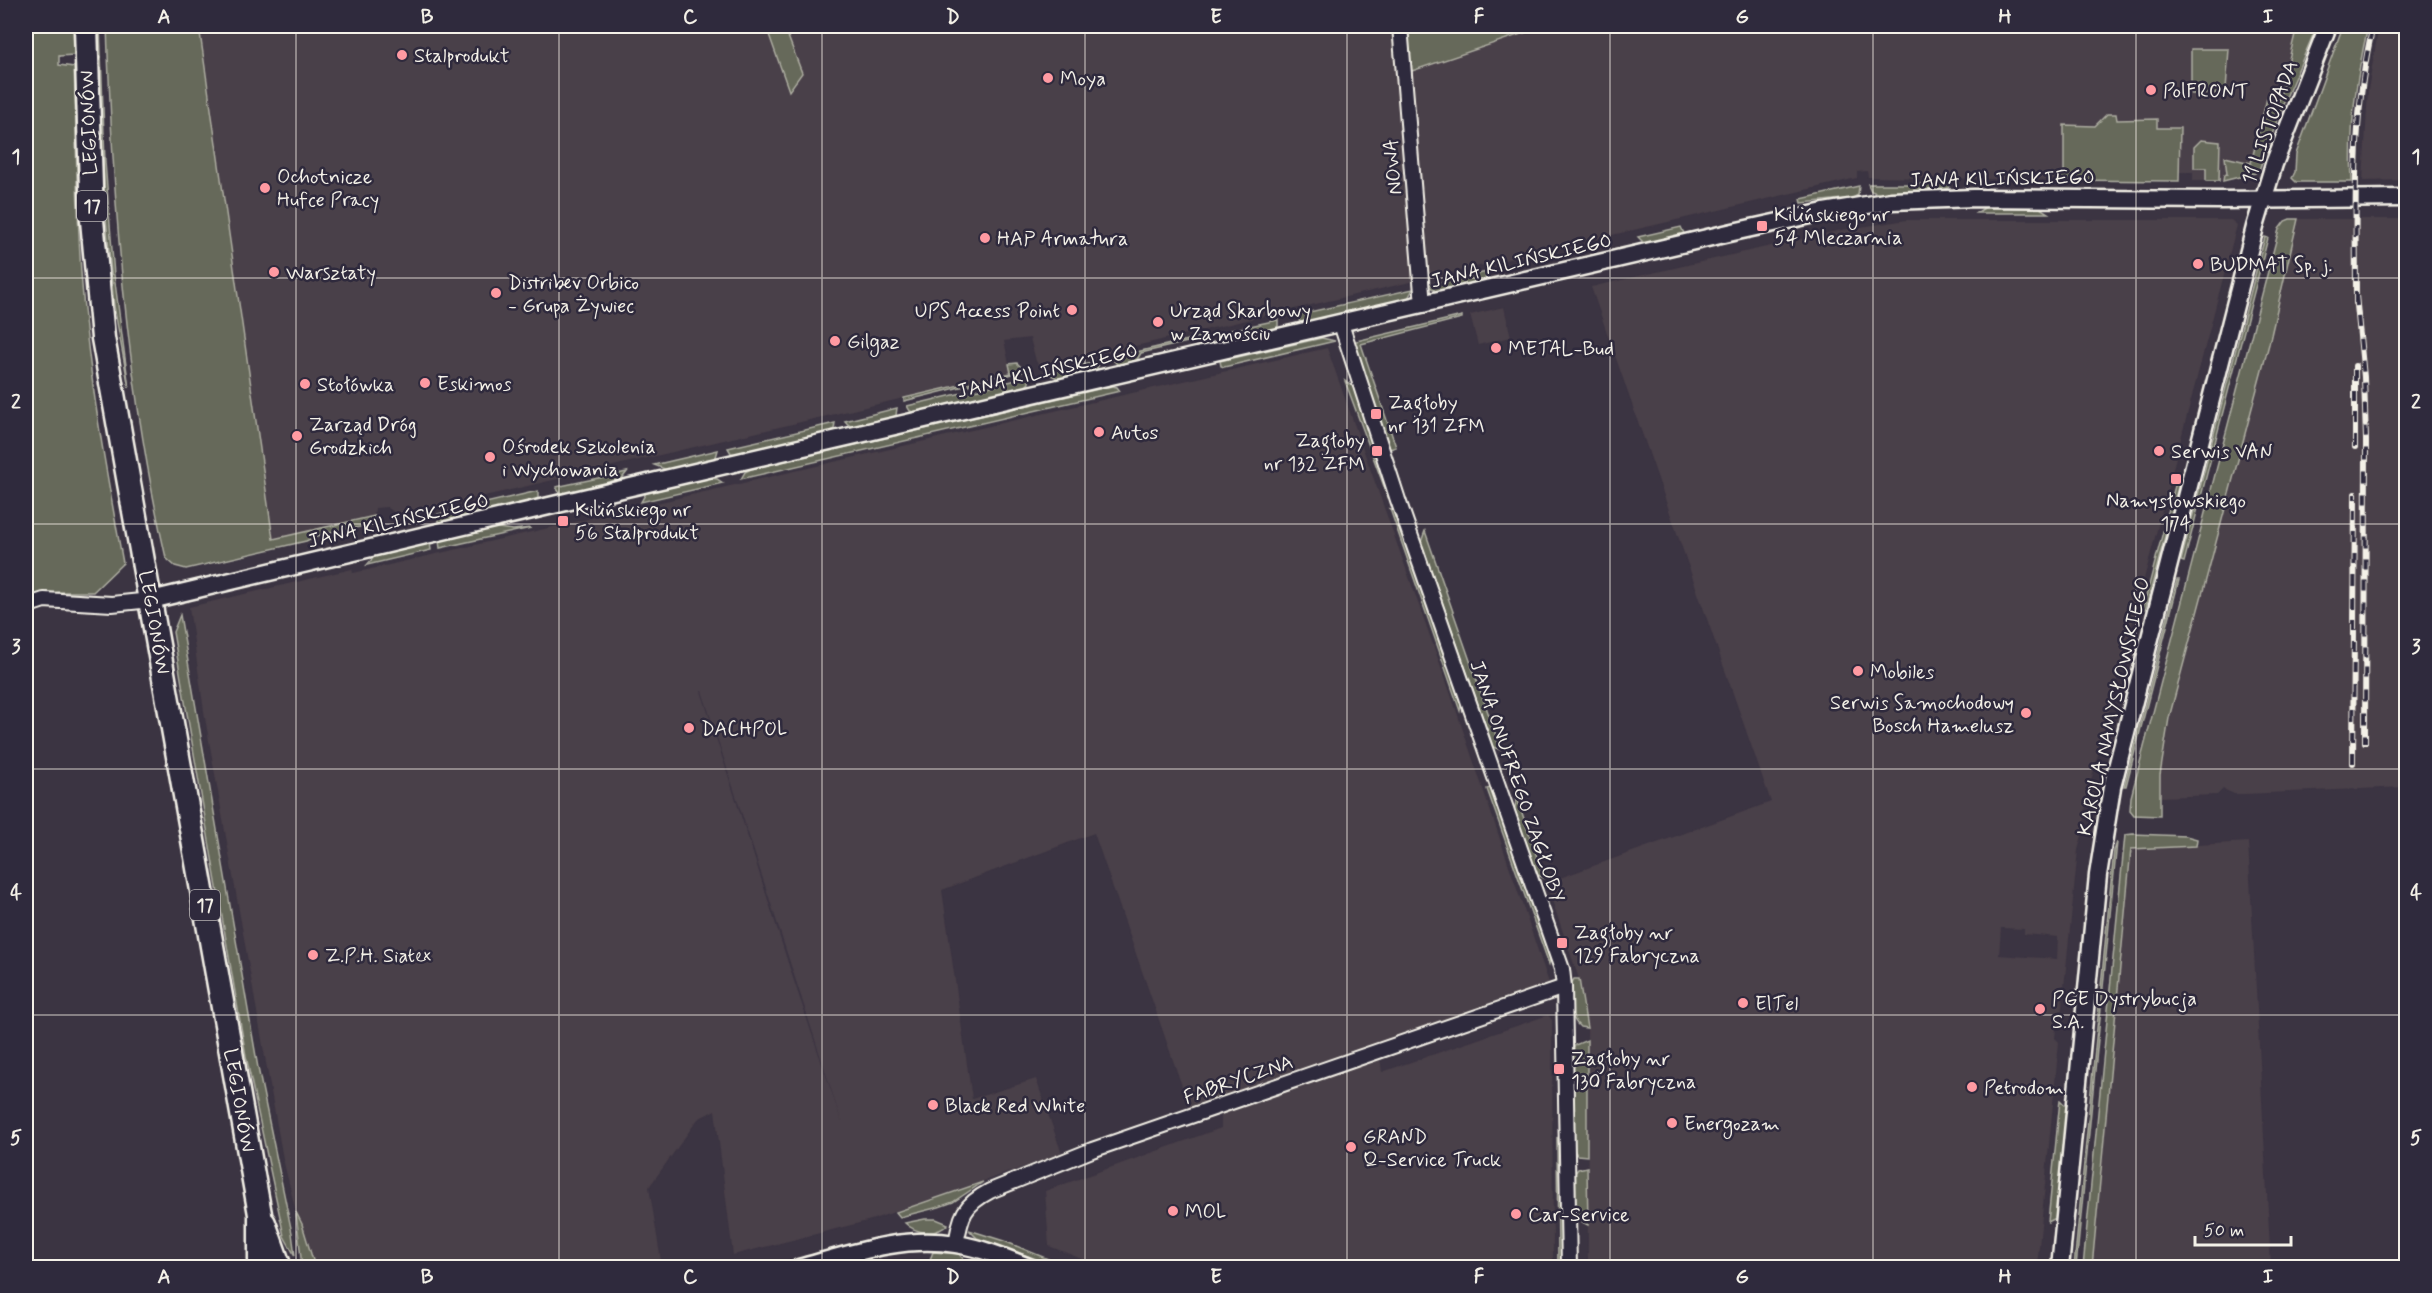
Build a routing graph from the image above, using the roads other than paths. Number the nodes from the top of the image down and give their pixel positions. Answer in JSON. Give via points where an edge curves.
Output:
{"nodes":[{"id":1,"x":86,"y":26,"type":"edge"},
{"id":2,"x":1400,"y":26,"type":"edge"},
{"id":3,"x":2328,"y":26,"type":"edge"},
{"id":4,"x":2406,"y":198,"type":"edge"},
{"id":5,"x":2263,"y":200,"type":"junction"},
{"id":6,"x":1423,"y":305,"type":"junction"},
{"id":7,"x":1341,"y":324,"type":"junction"},
{"id":8,"x":151,"y":600,"type":"junction"},
{"id":9,"x":26,"y":606,"type":"edge"},
{"id":10,"x":1564,"y":987,"type":"junction"},
{"id":11,"x":260,"y":1214,"type":"junction"},
{"id":12,"x":956,"y":1244,"type":"junction"},
{"id":13,"x":260,"y":1268,"type":"edge"},
{"id":14,"x":280,"y":1268,"type":"edge"},
{"id":15,"x":799,"y":1268,"type":"edge"},
{"id":16,"x":1031,"y":1268,"type":"edge"},
{"id":17,"x":1569,"y":1268,"type":"edge"},
{"id":18,"x":2060,"y":1268,"type":"edge"}],
"edges":[{"from":1,"to":8,"type":"highway","name":"LEGIONÓW","number":"17","via":[[90,185],[98,294],[108,370]]},
{"from":2,"to":6,"type":"street","name":"NOWA"},
{"from":3,"to":5,"type":"street","name":"11 LISTOPADA"},
{"from":4,"to":5,"type":"street","name":"JANA KILIŃSKIEGO"},
{"from":5,"to":6,"type":"street","name":"JANA KILIŃSKIEGO","via":[[1891,201],[1791,219]]},
{"from":5,"to":18,"type":"street","name":"KAROLA NAMYSŁOWSKIEGO","via":[[2105,823]]},
{"from":6,"to":7,"type":"street","name":"JANA KILIŃSKIEGO"},
{"from":7,"to":8,"type":"street","name":"JANA KILIŃSKIEGO"},
{"from":7,"to":10,"type":"street","name":"JANA ONUFREGO ZAGŁOBY","via":[[1398,501],[1557,952]]},
{"from":8,"to":9,"type":"street","name":"JANA KILIŃSKIEGO","via":[[112,604],[44,600]]},
{"from":8,"to":11,"type":"highway","name":"LEGIONÓW","number":"17"},
{"from":10,"to":12,"type":"street","name":"FABRYCZNA","via":[[1092,1150],[990,1191],[964,1211]]},
{"from":10,"to":17,"type":"street","name":"JANA ONUFREGO ZAGŁOBY"},
{"from":11,"to":13,"type":"highway","name":"LEGIONÓW","number":"17"},
{"from":11,"to":14,"type":"highway","name":"LEGIONÓW","number":"17"},
{"from":12,"to":15,"type":"street","via":[[892,1244]]},
{"from":12,"to":16,"type":"street","via":[[995,1253]]}]}
